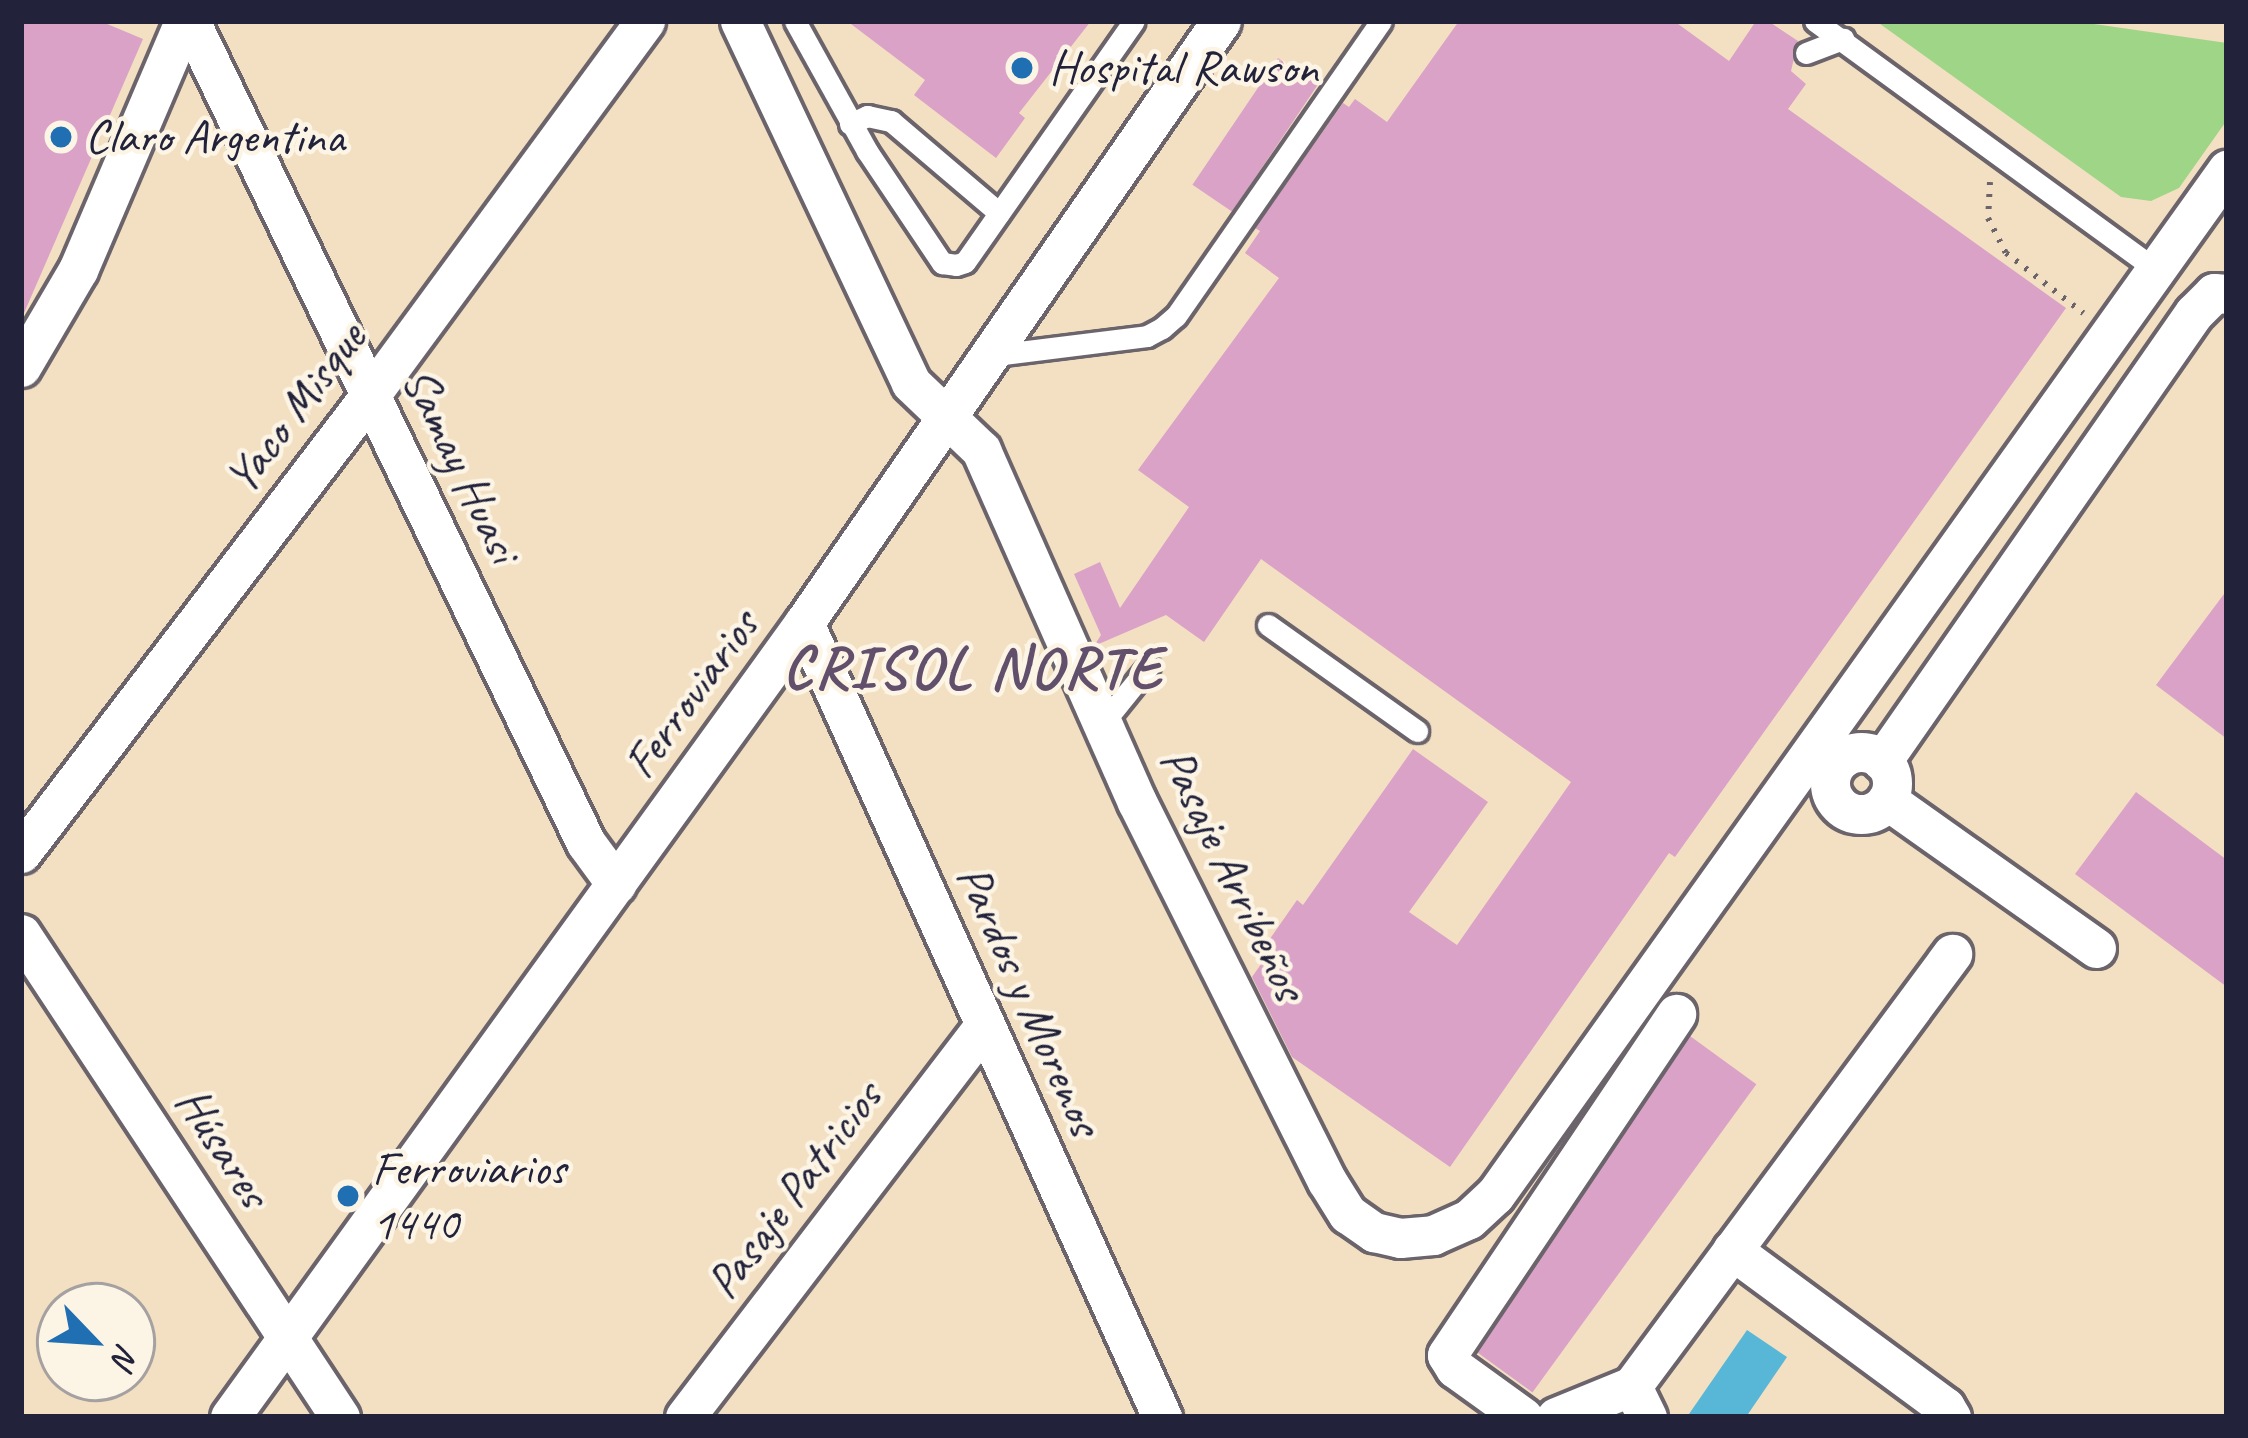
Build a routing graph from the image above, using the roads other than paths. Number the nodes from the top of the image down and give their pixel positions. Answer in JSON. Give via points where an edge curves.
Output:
{"nodes":[{"id":1,"x":187,"y":21,"type":"edge"},
{"id":2,"x":645,"y":21,"type":"edge"},
{"id":3,"x":740,"y":21,"type":"edge"},
{"id":4,"x":795,"y":21,"type":"edge"},
{"id":5,"x":1134,"y":21,"type":"edge"},
{"id":6,"x":1221,"y":21,"type":"edge"},
{"id":7,"x":1381,"y":21,"type":"edge"},
{"id":8,"x":1815,"y":21,"type":"edge"},
{"id":9,"x":1843,"y":39,"type":"junction"},
{"id":10,"x":1806,"y":52,"type":"dead end"},
{"id":11,"x":850,"y":124,"type":"junction"},
{"id":12,"x":2227,"y":170,"type":"edge"},
{"id":13,"x":999,"y":213,"type":"junction"},
{"id":14,"x":2156,"y":270,"type":"junction"},
{"id":15,"x":2223,"y":288,"type":"edge"},
{"id":16,"x":994,"y":355,"type":"junction"},
{"id":17,"x":21,"y":367,"type":"edge"},
{"id":18,"x":371,"y":394,"type":"junction"},
{"id":19,"x":949,"y":416,"type":"junction"},
{"id":20,"x":805,"y":623,"type":"junction"},
{"id":21,"x":1268,"y":625,"type":"dead end"},
{"id":22,"x":1149,"y":666,"type":"dead end"},
{"id":23,"x":1103,"y":723,"type":"junction"},
{"id":24,"x":1417,"y":731,"type":"dead end"},
{"id":25,"x":1882,"y":760,"type":"junction"},
{"id":26,"x":1887,"y":800,"type":"junction"},
{"id":27,"x":21,"y":853,"type":"edge"},
{"id":28,"x":616,"y":884,"type":"junction"},
{"id":29,"x":21,"y":934,"type":"edge"},
{"id":30,"x":2096,"y":948,"type":"dead end"},
{"id":31,"x":1952,"y":955,"type":"dead end"},
{"id":32,"x":1676,"y":1014,"type":"dead end"},
{"id":33,"x":984,"y":1026,"type":"junction"},
{"id":34,"x":1732,"y":1250,"type":"junction"},
{"id":35,"x":287,"y":1337,"type":"junction"},
{"id":36,"x":1639,"y":1402,"type":"edge"},
{"id":37,"x":1158,"y":1414,"type":"edge"},
{"id":38,"x":230,"y":1417,"type":"edge"},
{"id":39,"x":340,"y":1417,"type":"edge"},
{"id":40,"x":685,"y":1417,"type":"edge"},
{"id":41,"x":1523,"y":1417,"type":"edge"},
{"id":42,"x":1556,"y":1417,"type":"edge"},
{"id":43,"x":1951,"y":1417,"type":"edge"}],
"edges":[{"from":1,"to":17,"type":"street","via":[[78,270]]},
{"from":1,"to":18,"type":"street","name":"Samay Huasi"},
{"from":2,"to":18,"type":"street","name":"Yaco Misque"},
{"from":3,"to":19,"type":"street","name":"Pasaje Arribeños","via":[[911,383]]},
{"from":4,"to":11,"type":"lane"},
{"from":5,"to":13,"type":"lane"},
{"from":6,"to":16,"type":"street","name":"Ferroviarios"},
{"from":7,"to":16,"type":"lane","via":[[1176,316],[1147,336]]},
{"from":8,"to":9,"type":"lane"},
{"from":9,"to":10,"type":"lane"},
{"from":9,"to":14,"type":"lane"},
{"from":11,"to":13,"type":"lane","via":[[867,116],[891,121]]},
{"from":11,"to":13,"type":"lane","via":[[942,263],[965,262]]},
{"from":12,"to":14,"type":"street"},
{"from":14,"to":23,"type":"street","name":"Pasaje Arribeños","via":[[1495,1195],[1469,1219],[1433,1235],[1374,1232],[1348,1214]]},
{"from":15,"to":25,"type":"street","via":[[2194,313]]},
{"from":16,"to":19,"type":"street","name":"Ferroviarios"},
{"from":18,"to":27,"type":"street","name":"Yaco Misque"},
{"from":18,"to":28,"type":"street","name":"Samay Huasi","via":[[586,843]]},
{"from":19,"to":20,"type":"street","name":"Ferroviarios"},
{"from":19,"to":23,"type":"street","name":"Pasaje Arribeños","via":[[981,450]]},
{"from":20,"to":28,"type":"street","name":"Ferroviarios"},
{"from":20,"to":33,"type":"street","name":"Pardos y Morenos"},
{"from":21,"to":24,"type":"lane"},
{"from":22,"to":23,"type":"lane"},
{"from":25,"to":26,"type":"street","via":[[1892,779]]},
{"from":25,"to":26,"type":"street","via":[[1864,752],[1844,757],[1832,772],[1831,793],[1843,809],[1862,815]]},
{"from":26,"to":30,"type":"street"},
{"from":28,"to":35,"type":"street","name":"Ferroviarios"},
{"from":29,"to":35,"type":"street","name":"Húsares"},
{"from":31,"to":34,"type":"street"},
{"from":32,"to":41,"type":"street","via":[[1447,1355]]},
{"from":33,"to":37,"type":"street","name":"Pardos y Morenos"},
{"from":33,"to":40,"type":"street","name":"Pasaje Patricios"},
{"from":34,"to":36,"type":"street"},
{"from":34,"to":43,"type":"street"},
{"from":35,"to":38,"type":"street","name":"Ferroviarios"},
{"from":35,"to":39,"type":"street","name":"Húsares"},
{"from":36,"to":42,"type":"street"}]}
